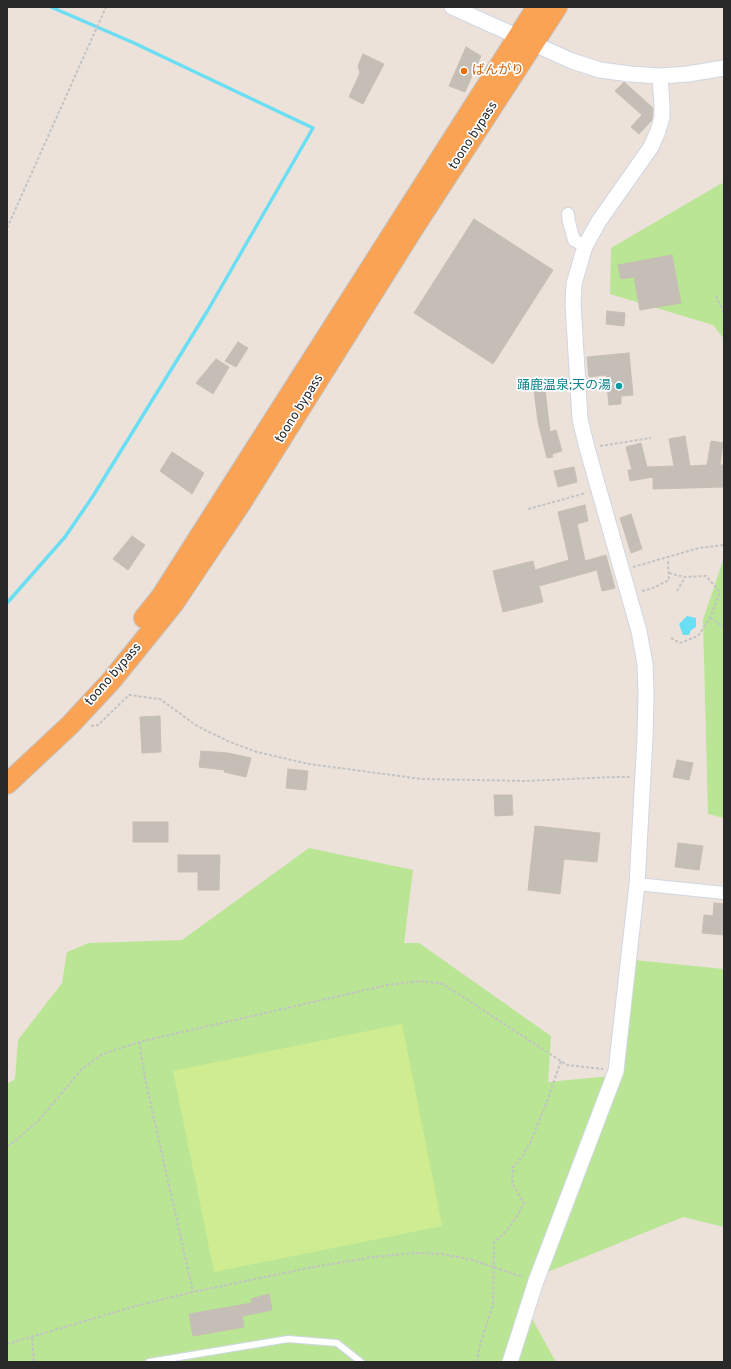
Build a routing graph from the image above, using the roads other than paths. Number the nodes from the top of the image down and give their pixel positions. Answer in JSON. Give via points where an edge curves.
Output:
{"nodes":[{"id":1,"x":452,"y":7,"type":"edge"},
{"id":2,"x":537,"y":7,"type":"edge"},
{"id":3,"x":557,"y":7,"type":"edge"},
{"id":4,"x":526,"y":40,"type":"junction"},
{"id":5,"x":724,"y":68,"type":"edge"},
{"id":6,"x":660,"y":76,"type":"junction"},
{"id":7,"x":568,"y":214,"type":"dead end"},
{"id":8,"x":585,"y":246,"type":"junction"},
{"id":9,"x":283,"y":422,"type":"junction"},
{"id":10,"x":7,"y":766,"type":"edge"},
{"id":11,"x":7,"y":784,"type":"edge"},
{"id":12,"x":636,"y":884,"type":"junction"},
{"id":13,"x":724,"y":893,"type":"edge"},
{"id":14,"x":150,"y":1362,"type":"edge"},
{"id":15,"x":361,"y":1362,"type":"edge"},
{"id":16,"x":510,"y":1362,"type":"edge"}],
"edges":[{"from":1,"to":4,"type":"street"},
{"from":2,"to":4,"type":"highway","name":"toono bypass"},
{"from":3,"to":4,"type":"highway","name":"toono bypass"},
{"from":4,"to":6,"type":"street","via":[[572,61],[600,70]]},
{"from":4,"to":9,"type":"highway","name":"toono bypass","via":[[413,229]]},
{"from":5,"to":6,"type":"street"},
{"from":6,"to":8,"type":"street","via":[[662,118],[651,147],[599,221]]},
{"from":7,"to":8,"type":"street","via":[[574,240]]},
{"from":8,"to":12,"type":"street","via":[[574,284],[573,304],[580,419],[640,631],[645,664],[643,778]]},
{"from":9,"to":10,"type":"highway","name":"toono bypass","via":[[161,597],[101,672]]},
{"from":9,"to":11,"type":"highway","name":"toono bypass","via":[[241,503],[174,603],[111,681]]},
{"from":12,"to":13,"type":"street"},
{"from":12,"to":16,"type":"street","via":[[616,1070],[536,1281]]},
{"from":14,"to":15,"type":"lane","via":[[288,1339],[338,1343]]}]}
